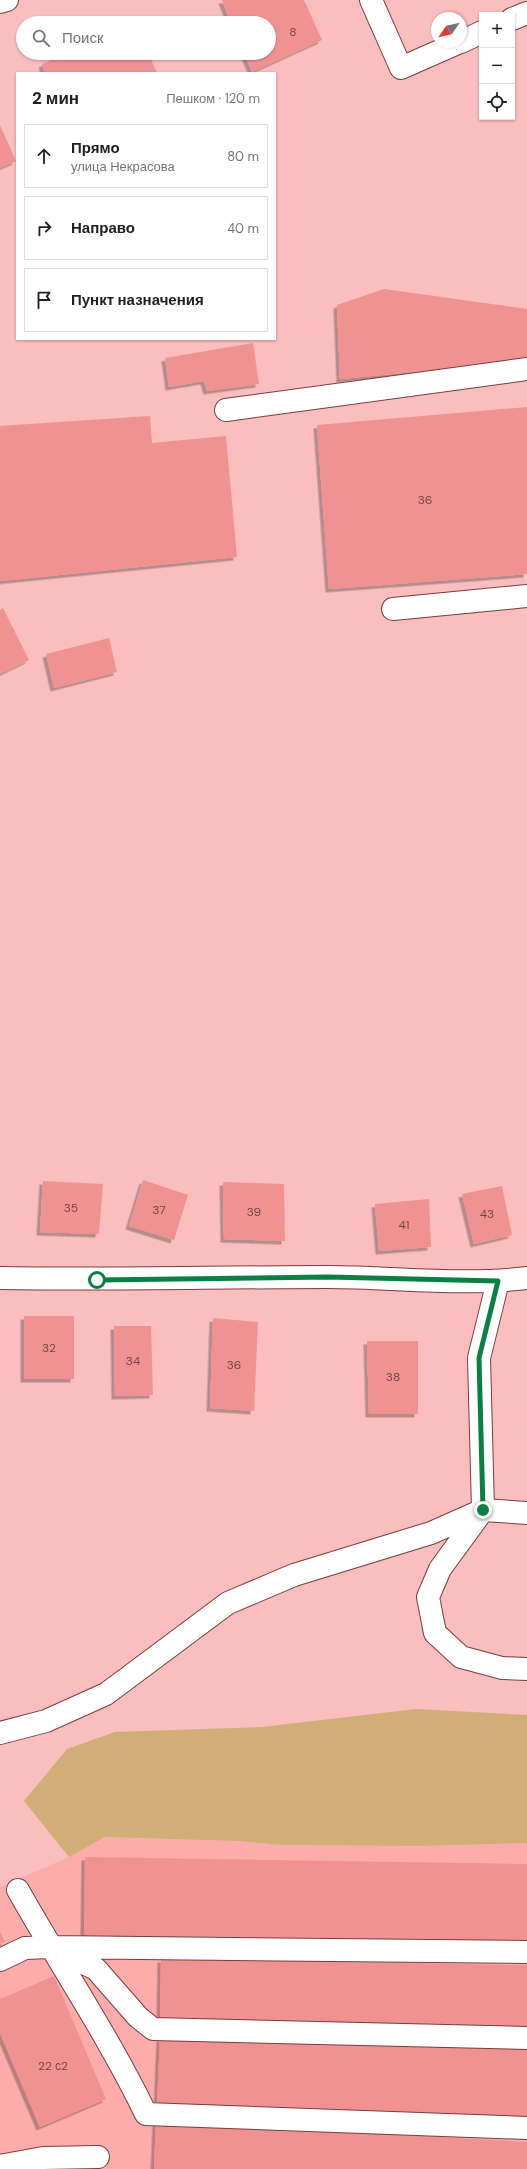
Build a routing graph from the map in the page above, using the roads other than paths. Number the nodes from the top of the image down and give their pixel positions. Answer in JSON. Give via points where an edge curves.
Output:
{"nodes":[{"id":1,"x":6,"y":0,"type":"edge"},
{"id":2,"x":371,"y":0,"type":"edge"},
{"id":3,"x":0,"y":2,"type":"edge"},
{"id":4,"x":527,"y":13,"type":"edge"},
{"id":5,"x":515,"y":18,"type":"edge"},
{"id":6,"x":479,"y":33,"type":"edge"},
{"id":7,"x":467,"y":39,"type":"edge"},
{"id":8,"x":447,"y":48,"type":"edge"},
{"id":9,"x":527,"y":369,"type":"edge"},
{"id":10,"x":226,"y":410,"type":"dead end"},
{"id":11,"x":527,"y":596,"type":"edge"},
{"id":12,"x":393,"y":609,"type":"dead end"},
{"id":13,"x":0,"y":1278,"type":"edge"},
{"id":14,"x":527,"y":1278,"type":"edge"},
{"id":15,"x":498,"y":1281,"type":"junction"},
{"id":16,"x":483,"y":1510,"type":"junction"},
{"id":17,"x":527,"y":1513,"type":"edge"},
{"id":18,"x":527,"y":1669,"type":"edge"},
{"id":19,"x":0,"y":1733,"type":"edge"},
{"id":20,"x":18,"y":1890,"type":"dead end"},
{"id":21,"x":50,"y":1947,"type":"junction"},
{"id":22,"x":527,"y":1952,"type":"edge"},
{"id":23,"x":0,"y":1960,"type":"edge"},
{"id":24,"x":527,"y":2038,"type":"edge"},
{"id":25,"x":527,"y":2128,"type":"edge"},
{"id":26,"x":98,"y":2156,"type":"dead end"},
{"id":27,"x":0,"y":2166,"type":"edge"}],
"edges":[{"from":1,"to":3,"type":"street"},
{"from":2,"to":8,"type":"street","via":[[401,68]]},
{"from":4,"to":5,"type":"street"},
{"from":6,"to":7,"type":"street"},
{"from":9,"to":10,"type":"street"},
{"from":11,"to":12,"type":"street"},
{"from":13,"to":15,"type":"street","via":[[97,1280],[328,1277]]},
{"from":14,"to":15,"type":"street"},
{"from":15,"to":16,"type":"street","via":[[479,1358]]},
{"from":16,"to":17,"type":"street"},
{"from":16,"to":18,"type":"street","via":[[440,1569],[428,1597],[435,1633],[461,1658],[502,1668]]},
{"from":16,"to":19,"type":"street","via":[[430,1533],[294,1575],[228,1603],[106,1694],[46,1721]]},
{"from":20,"to":21,"type":"street"},
{"from":21,"to":22,"type":"street"},
{"from":21,"to":23,"type":"street","via":[[25,1948]]},
{"from":21,"to":24,"type":"street","via":[[96,1969],[138,2017],[153,2029]]},
{"from":21,"to":25,"type":"street","via":[[129,2078],[146,2114]]},
{"from":26,"to":27,"type":"street","via":[[43,2158]]}]}
